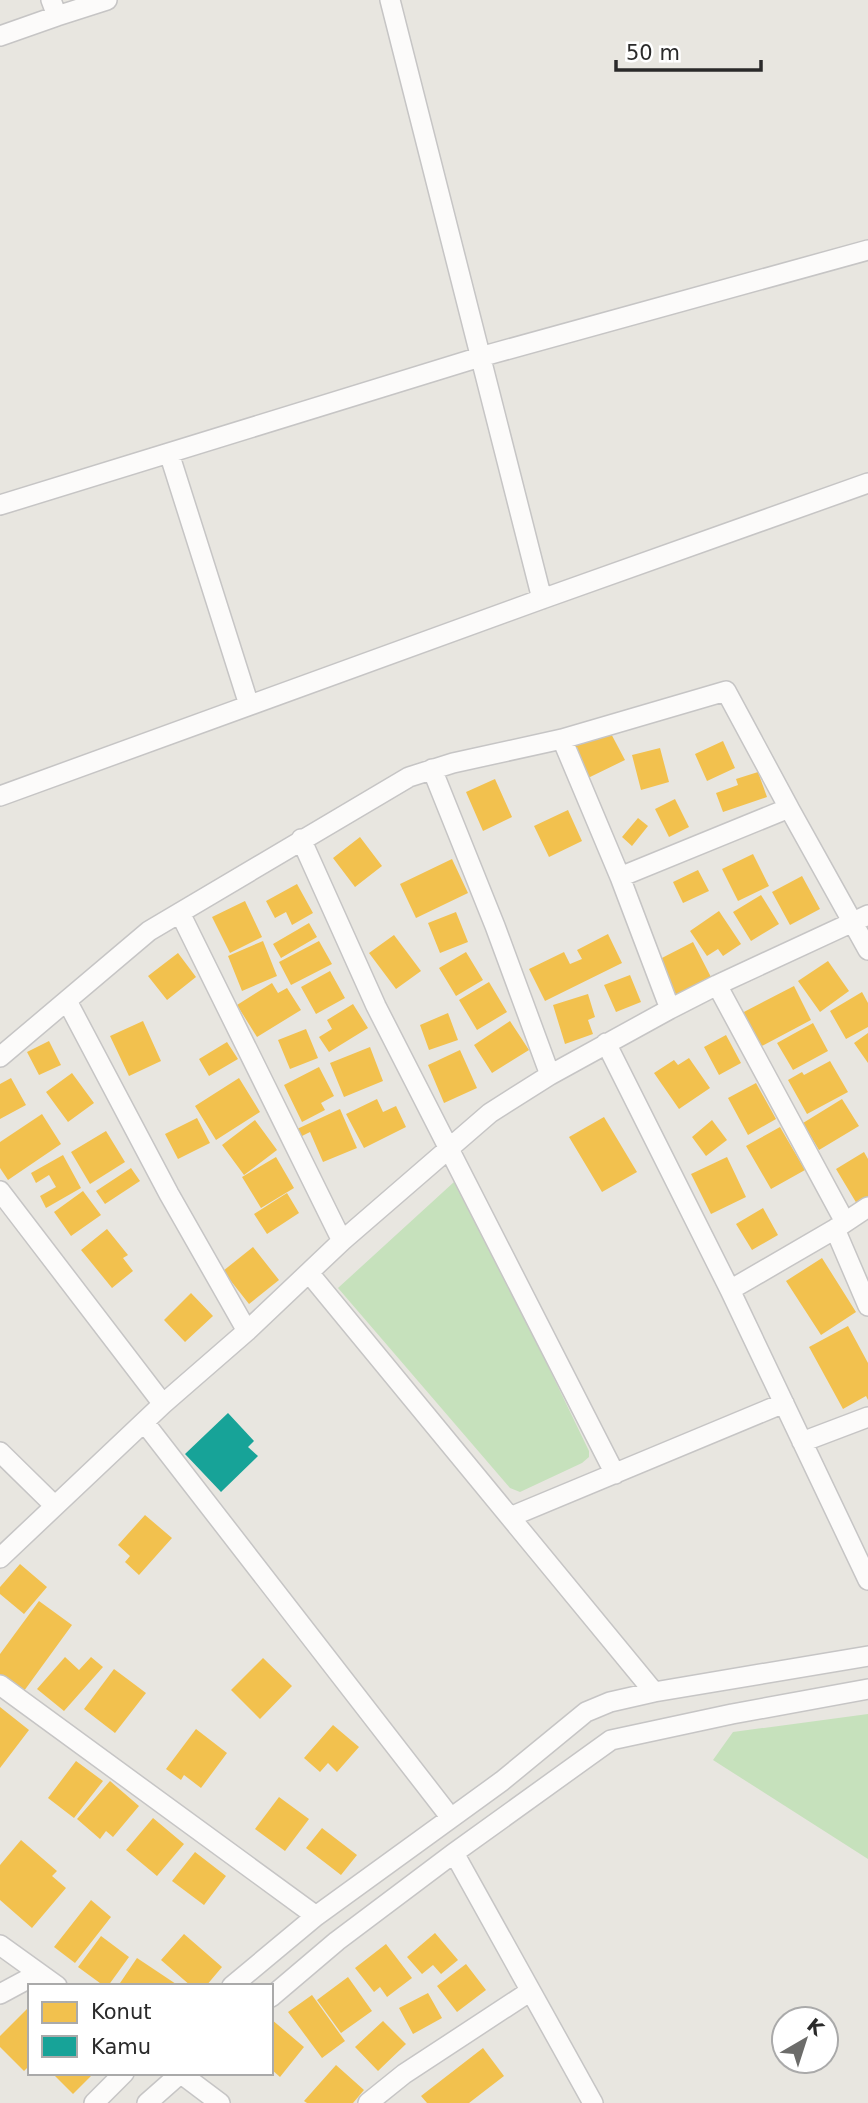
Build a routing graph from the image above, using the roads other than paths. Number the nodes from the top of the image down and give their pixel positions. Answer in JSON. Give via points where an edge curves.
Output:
{"nodes":[{"id":1,"x":107,"y":0,"type":"edge"},
{"id":2,"x":390,"y":0,"type":"edge"},
{"id":3,"x":54,"y":8,"type":"edge"},
{"id":4,"x":0,"y":36,"type":"edge"},
{"id":5,"x":868,"y":250,"type":"edge"},
{"id":6,"x":480,"y":357,"type":"junction"},
{"id":7,"x":169,"y":453,"type":"junction"},
{"id":8,"x":868,"y":483,"type":"edge"},
{"id":9,"x":0,"y":505,"type":"edge"},
{"id":10,"x":542,"y":598,"type":"junction"},
{"id":11,"x":249,"y":705,"type":"junction"},
{"id":12,"x":562,"y":739,"type":"junction"},
{"id":13,"x":432,"y":769,"type":"junction"},
{"id":14,"x":0,"y":796,"type":"edge"},
{"id":15,"x":789,"y":808,"type":"junction"},
{"id":16,"x":301,"y":839,"type":"junction"},
{"id":17,"x":620,"y":877,"type":"junction"},
{"id":18,"x":180,"y":913,"type":"junction"},
{"id":19,"x":861,"y":918,"type":"edge"},
{"id":20,"x":868,"y":950,"type":"edge"},
{"id":21,"x":717,"y":985,"type":"junction"},
{"id":22,"x":67,"y":1001,"type":"junction"},
{"id":23,"x":670,"y":1009,"type":"junction"},
{"id":24,"x":606,"y":1043,"type":"junction"},
{"id":25,"x":0,"y":1057,"type":"edge"},
{"id":26,"x":550,"y":1075,"type":"junction"},
{"id":27,"x":450,"y":1148,"type":"junction"},
{"id":28,"x":0,"y":1191,"type":"edge"},
{"id":29,"x":868,"y":1207,"type":"edge"},
{"id":30,"x":840,"y":1226,"type":"junction"},
{"id":31,"x":342,"y":1241,"type":"junction"},
{"id":32,"x":309,"y":1273,"type":"junction"},
{"id":33,"x":730,"y":1290,"type":"junction"},
{"id":34,"x":868,"y":1306,"type":"edge"},
{"id":35,"x":247,"y":1331,"type":"junction"},
{"id":36,"x":784,"y":1403,"type":"junction"},
{"id":37,"x":163,"y":1404,"type":"junction"},
{"id":38,"x":868,"y":1417,"type":"edge"},
{"id":39,"x":144,"y":1422,"type":"junction"},
{"id":40,"x":802,"y":1442,"type":"junction"},
{"id":41,"x":0,"y":1452,"type":"edge"},
{"id":42,"x":615,"y":1474,"type":"junction"},
{"id":43,"x":55,"y":1506,"type":"junction"},
{"id":44,"x":510,"y":1517,"type":"junction"},
{"id":45,"x":0,"y":1558,"type":"edge"},
{"id":46,"x":868,"y":1580,"type":"edge"},
{"id":47,"x":868,"y":1657,"type":"edge"},
{"id":48,"x":0,"y":1685,"type":"edge"},
{"id":49,"x":868,"y":1689,"type":"edge"},
{"id":50,"x":654,"y":1692,"type":"junction"},
{"id":51,"x":451,"y":1818,"type":"junction"},
{"id":52,"x":454,"y":1853,"type":"junction"},
{"id":53,"x":316,"y":1916,"type":"junction"},
{"id":54,"x":0,"y":1945,"type":"edge"},
{"id":55,"x":39,"y":1973,"type":"junction"},
{"id":56,"x":54,"y":1984,"type":"edge"},
{"id":57,"x":234,"y":1984,"type":"edge"},
{"id":58,"x":530,"y":1992,"type":"junction"},
{"id":59,"x":0,"y":1994,"type":"edge"},
{"id":60,"x":273,"y":1995,"type":"edge"},
{"id":61,"x":122,"y":2075,"type":"edge"},
{"id":62,"x":178,"y":2075,"type":"edge"},
{"id":63,"x":183,"y":2075,"type":"edge"},
{"id":64,"x":94,"y":2103,"type":"edge"},
{"id":65,"x":147,"y":2103,"type":"edge"},
{"id":66,"x":220,"y":2103,"type":"edge"},
{"id":67,"x":368,"y":2103,"type":"edge"},
{"id":68,"x":593,"y":2103,"type":"edge"}],
"edges":[{"from":1,"to":3,"type":"street"},
{"from":2,"to":6,"type":"street"},
{"from":3,"to":4,"type":"street"},
{"from":5,"to":6,"type":"street"},
{"from":6,"to":7,"type":"street"},
{"from":6,"to":10,"type":"street"},
{"from":7,"to":9,"type":"street"},
{"from":7,"to":11,"type":"street"},
{"from":8,"to":10,"type":"street"},
{"from":10,"to":11,"type":"street"},
{"from":11,"to":14,"type":"street"},
{"from":12,"to":13,"type":"street"},
{"from":12,"to":15,"type":"street","via":[[726,691]]},
{"from":12,"to":17,"type":"street"},
{"from":13,"to":16,"type":"street","via":[[409,777]]},
{"from":13,"to":26,"type":"street"},
{"from":15,"to":17,"type":"street"},
{"from":15,"to":19,"type":"street"},
{"from":16,"to":18,"type":"street"},
{"from":16,"to":27,"type":"street","via":[[376,1006]]},
{"from":17,"to":23,"type":"street"},
{"from":18,"to":22,"type":"street","via":[[149,931]]},
{"from":18,"to":31,"type":"street"},
{"from":19,"to":20,"type":"street"},
{"from":19,"to":21,"type":"street"},
{"from":21,"to":23,"type":"street"},
{"from":21,"to":30,"type":"street"},
{"from":22,"to":25,"type":"street"},
{"from":22,"to":35,"type":"street"},
{"from":23,"to":24,"type":"street"},
{"from":24,"to":26,"type":"street"},
{"from":24,"to":33,"type":"street"},
{"from":26,"to":27,"type":"street","via":[[490,1113]]},
{"from":27,"to":31,"type":"street"},
{"from":27,"to":42,"type":"street"},
{"from":28,"to":37,"type":"street"},
{"from":29,"to":30,"type":"street"},
{"from":30,"to":33,"type":"street"},
{"from":30,"to":34,"type":"street"},
{"from":31,"to":32,"type":"street"},
{"from":32,"to":35,"type":"street"},
{"from":32,"to":44,"type":"street"},
{"from":33,"to":36,"type":"street"},
{"from":35,"to":37,"type":"street"},
{"from":36,"to":40,"type":"street"},
{"from":36,"to":42,"type":"street"},
{"from":37,"to":39,"type":"street"},
{"from":38,"to":40,"type":"street"},
{"from":39,"to":43,"type":"street"},
{"from":39,"to":51,"type":"street"},
{"from":40,"to":46,"type":"street"},
{"from":41,"to":43,"type":"street"},
{"from":42,"to":44,"type":"street"},
{"from":43,"to":45,"type":"street"},
{"from":44,"to":50,"type":"street"},
{"from":47,"to":50,"type":"street"},
{"from":48,"to":53,"type":"street"},
{"from":49,"to":52,"type":"street","via":[[611,1740]]},
{"from":50,"to":51,"type":"street","via":[[586,1712]]},
{"from":51,"to":53,"type":"street"},
{"from":52,"to":58,"type":"street"},
{"from":52,"to":60,"type":"street"},
{"from":53,"to":57,"type":"street"},
{"from":54,"to":55,"type":"street"},
{"from":55,"to":56,"type":"street"},
{"from":55,"to":59,"type":"street"},
{"from":58,"to":67,"type":"street","via":[[404,2074]]},
{"from":58,"to":68,"type":"street"},
{"from":61,"to":64,"type":"street"},
{"from":62,"to":65,"type":"street"},
{"from":63,"to":66,"type":"street"}]}
